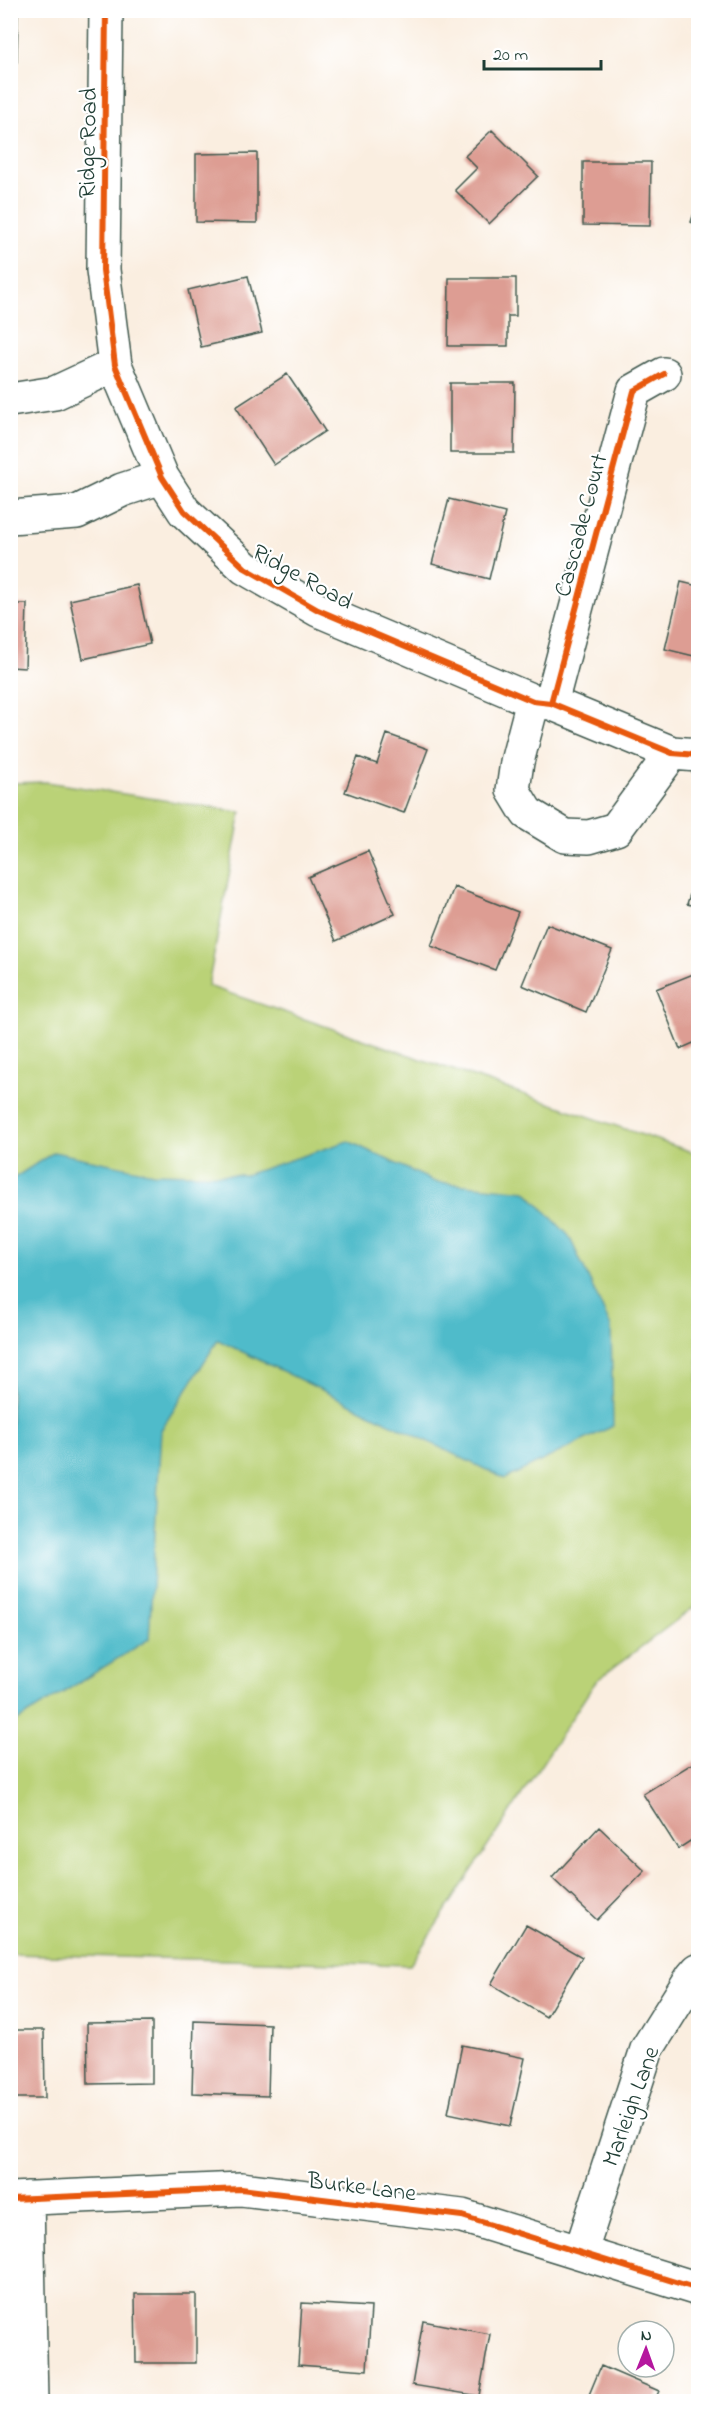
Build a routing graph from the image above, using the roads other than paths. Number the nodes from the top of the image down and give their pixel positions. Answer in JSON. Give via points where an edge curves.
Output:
{"nodes":[{"id":1,"x":106,"y":10,"type":"edge"},
{"id":2,"x":115,"y":365,"type":"junction"},
{"id":3,"x":664,"y":374,"type":"dead end"},
{"id":4,"x":10,"y":400,"type":"edge"},
{"id":5,"x":162,"y":477,"type":"junction"},
{"id":6,"x":10,"y":517,"type":"edge"},
{"id":7,"x":542,"y":702,"type":"junction"},
{"id":8,"x":686,"y":754,"type":"edge"},
{"id":9,"x":699,"y":1970,"type":"edge"},
{"id":10,"x":19,"y":2198,"type":"edge"},
{"id":11,"x":581,"y":2251,"type":"junction"},
{"id":12,"x":699,"y":2289,"type":"edge"},
{"id":13,"x":31,"y":2402,"type":"edge"}],
"edges":[{"from":1,"to":2,"type":"street","name":"Ridge Road","via":[[103,270]]},
{"from":2,"to":4,"type":"street","via":[[55,393]]},
{"from":2,"to":5,"type":"street","name":"Ridge Road"},
{"from":3,"to":7,"type":"street","name":"Cascade Court","via":[[634,391]]},
{"from":5,"to":6,"type":"street","via":[[122,490],[77,513]]},
{"from":5,"to":7,"type":"street","name":"Ridge Road","via":[[184,511],[245,568],[318,610]]},
{"from":7,"to":8,"type":"street","name":"Ridge Road"},
{"from":7,"to":8,"type":"street","name":"Cascade Court","via":[[517,762],[513,789],[527,813],[565,836],[590,837],[616,829]]},
{"from":9,"to":11,"type":"street","name":"Marleigh Lane","via":[[647,2049]]},
{"from":10,"to":11,"type":"street","name":"Burke Lane","via":[[241,2189],[462,2216]]},
{"from":10,"to":13,"type":"street"},
{"from":11,"to":12,"type":"street","name":"Burke Lane"}]}
